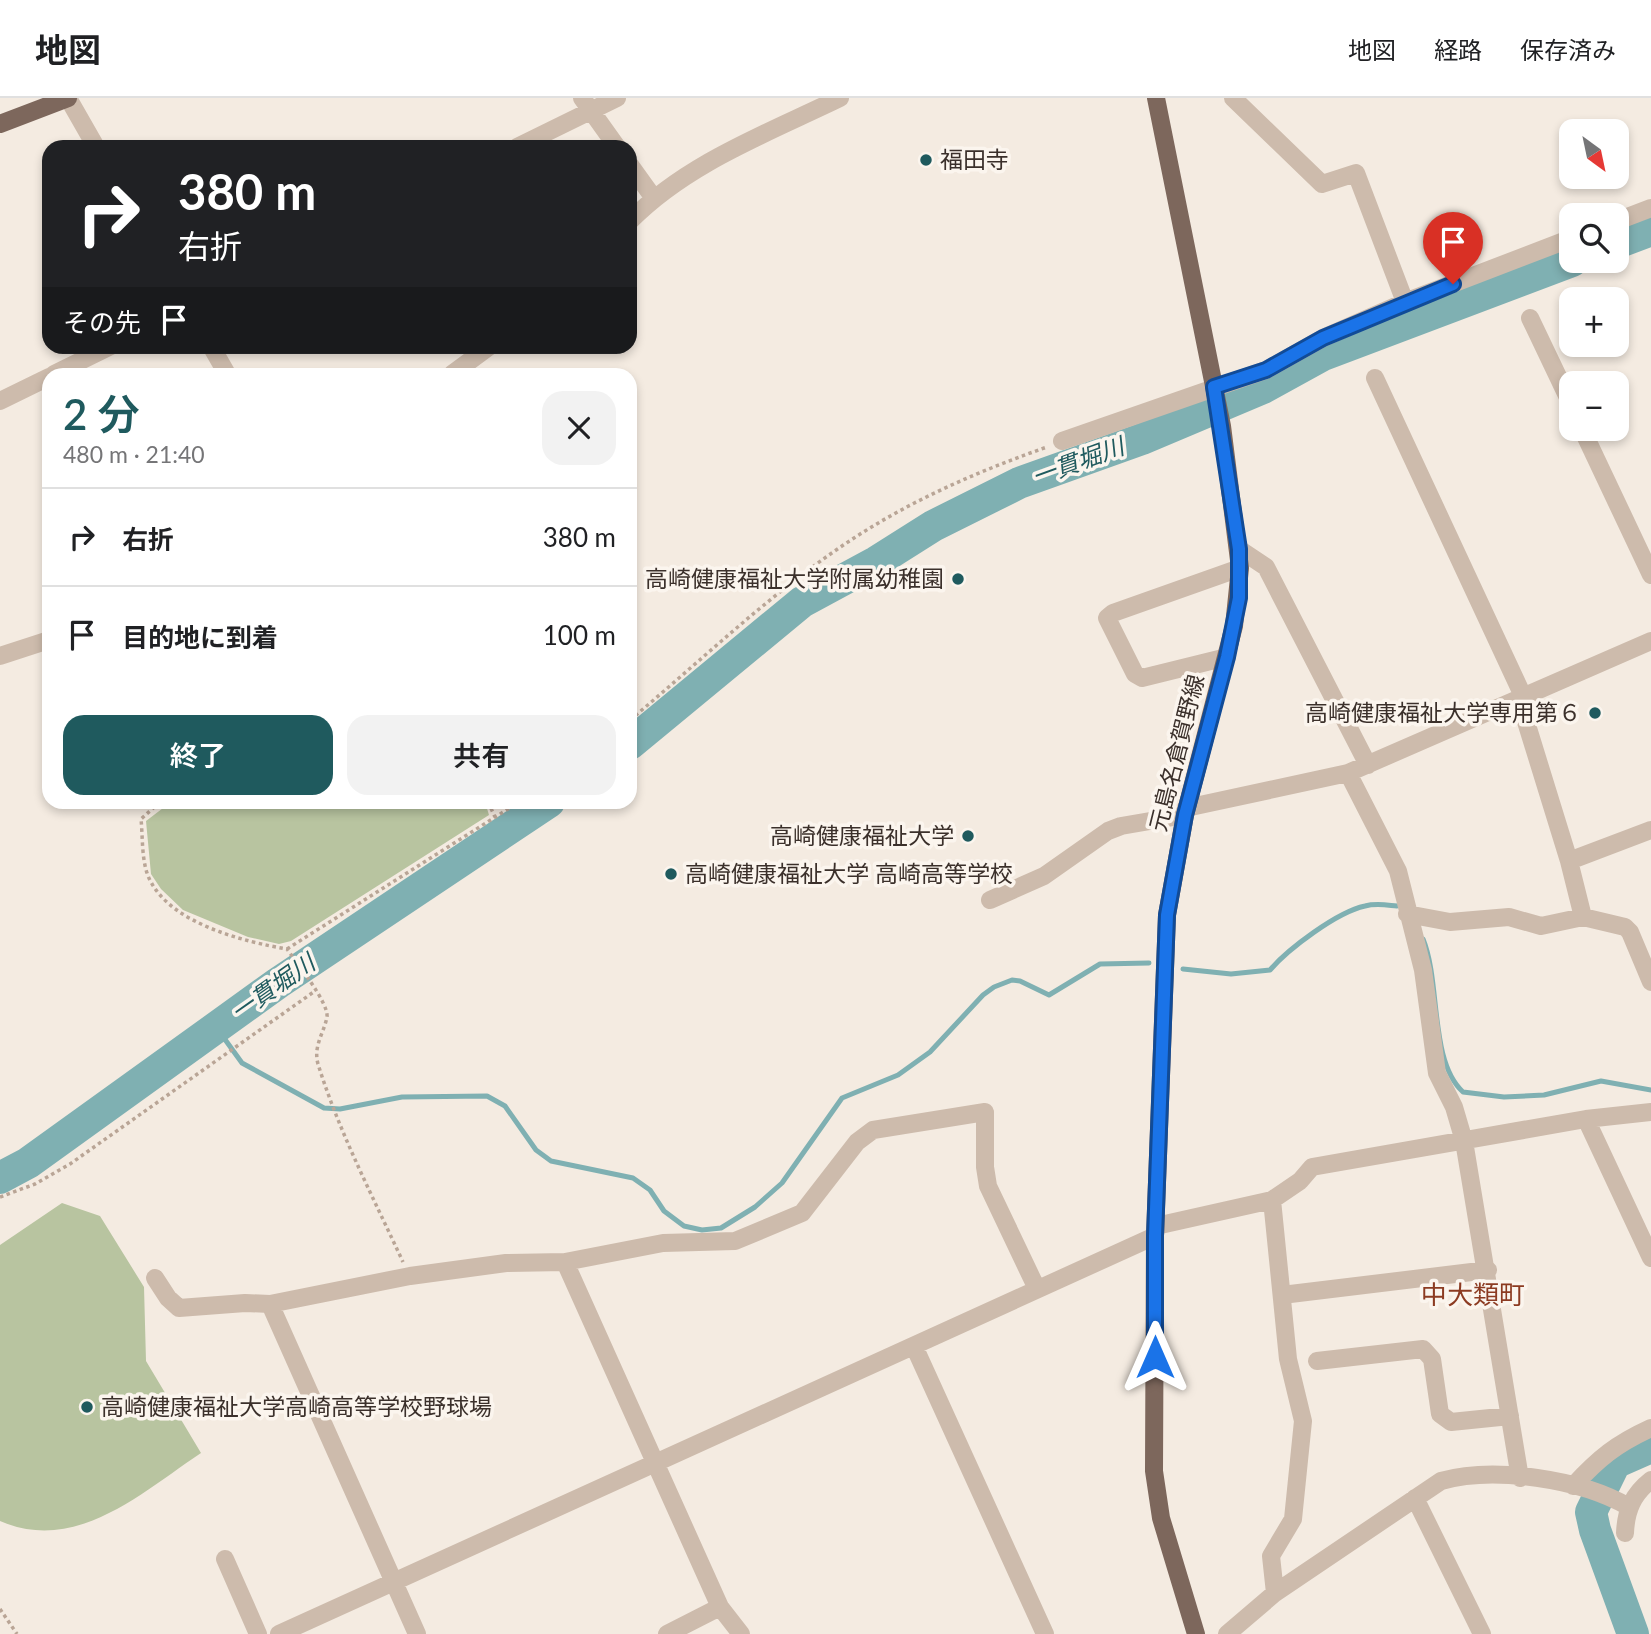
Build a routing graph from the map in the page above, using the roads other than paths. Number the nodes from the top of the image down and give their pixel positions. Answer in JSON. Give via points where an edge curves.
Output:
{"nodes":[{"id":1,"x":68,"y":98,"type":"edge"},
{"id":2,"x":617,"y":98,"type":"edge"},
{"id":3,"x":840,"y":98,"type":"edge"},
{"id":4,"x":1156,"y":98,"type":"edge"},
{"id":5,"x":1233,"y":98,"type":"edge"},
{"id":6,"x":587,"y":104,"type":"edge"},
{"id":7,"x":0,"y":124,"type":"edge"},
{"id":8,"x":92,"y":140,"type":"edge"},
{"id":9,"x":528,"y":140,"type":"edge"},
{"id":10,"x":612,"y":140,"type":"edge"},
{"id":11,"x":637,"y":175,"type":"edge"},
{"id":12,"x":653,"y":197,"type":"junction"},
{"id":13,"x":1651,"y":208,"type":"edge"},
{"id":14,"x":637,"y":214,"type":"edge"},
{"id":15,"x":1629,"y":216,"type":"edge"},
{"id":16,"x":1559,"y":243,"type":"edge"},
{"id":17,"x":1405,"y":302,"type":"junction"},
{"id":18,"x":1530,"y":318,"type":"dead end"},
{"id":19,"x":95,"y":354,"type":"edge"},
{"id":20,"x":479,"y":354,"type":"edge"},
{"id":21,"x":67,"y":368,"type":"edge"},
{"id":22,"x":460,"y":368,"type":"edge"},
{"id":23,"x":1376,"y":378,"type":"dead end"},
{"id":24,"x":1559,"y":379,"type":"edge"},
{"id":25,"x":42,"y":380,"type":"edge"},
{"id":26,"x":1215,"y":388,"type":"junction"},
{"id":27,"x":0,"y":401,"type":"edge"},
{"id":28,"x":1062,"y":441,"type":"road end"},
{"id":29,"x":1588,"y":441,"type":"edge"},
{"id":30,"x":1239,"y":549,"type":"junction"},
{"id":31,"x":1240,"y":568,"type":"junction"},
{"id":32,"x":1651,"y":575,"type":"edge"},
{"id":33,"x":1651,"y":641,"type":"edge"},
{"id":34,"x":42,"y":642,"type":"edge"},
{"id":35,"x":0,"y":656,"type":"edge"},
{"id":36,"x":1227,"y":657,"type":"junction"},
{"id":37,"x":1521,"y":697,"type":"junction"},
{"id":38,"x":1368,"y":765,"type":"junction"},
{"id":39,"x":1348,"y":773,"type":"junction"},
{"id":40,"x":1185,"y":811,"type":"junction"},
{"id":41,"x":1651,"y":830,"type":"edge"},
{"id":42,"x":1569,"y":861,"type":"junction"},
{"id":43,"x":990,"y":900,"type":"dead end"},
{"id":44,"x":1407,"y":914,"type":"junction"},
{"id":45,"x":1583,"y":917,"type":"junction"},
{"id":46,"x":1651,"y":982,"type":"edge"},
{"id":47,"x":1651,"y":1112,"type":"edge"},
{"id":48,"x":1586,"y":1119,"type":"junction"},
{"id":49,"x":1464,"y":1141,"type":"junction"},
{"id":50,"x":1272,"y":1200,"type":"junction"},
{"id":51,"x":1156,"y":1231,"type":"junction"},
{"id":52,"x":1651,"y":1258,"type":"edge"},
{"id":53,"x":565,"y":1262,"type":"junction"},
{"id":54,"x":1488,"y":1270,"type":"junction"},
{"id":55,"x":155,"y":1278,"type":"dead end"},
{"id":56,"x":1037,"y":1289,"type":"junction"},
{"id":57,"x":1282,"y":1295,"type":"junction"},
{"id":58,"x":270,"y":1304,"type":"junction"},
{"id":59,"x":914,"y":1346,"type":"junction"},
{"id":60,"x":1317,"y":1361,"type":"dead end"},
{"id":61,"x":1510,"y":1416,"type":"junction"},
{"id":62,"x":1651,"y":1428,"type":"edge"},
{"id":63,"x":653,"y":1465,"type":"junction"},
{"id":64,"x":1520,"y":1478,"type":"junction"},
{"id":65,"x":1651,"y":1480,"type":"edge"},
{"id":66,"x":1580,"y":1489,"type":"junction"},
{"id":67,"x":1415,"y":1498,"type":"junction"},
{"id":68,"x":1623,"y":1504,"type":"junction"},
{"id":69,"x":1625,"y":1533,"type":"dead end"},
{"id":70,"x":225,"y":1559,"type":"dead end"},
{"id":71,"x":393,"y":1582,"type":"junction"},
{"id":72,"x":1275,"y":1593,"type":"junction"},
{"id":73,"x":720,"y":1608,"type":"junction"},
{"id":74,"x":258,"y":1634,"type":"edge"},
{"id":75,"x":279,"y":1634,"type":"edge"},
{"id":76,"x":417,"y":1634,"type":"edge"},
{"id":77,"x":667,"y":1634,"type":"edge"},
{"id":78,"x":741,"y":1634,"type":"edge"},
{"id":79,"x":1045,"y":1634,"type":"edge"},
{"id":80,"x":1196,"y":1634,"type":"edge"},
{"id":81,"x":1227,"y":1634,"type":"edge"},
{"id":82,"x":1482,"y":1634,"type":"edge"}],
"edges":[{"from":1,"to":7,"type":"main road"},
{"from":1,"to":8,"type":"street"},
{"from":2,"to":6,"type":"street"},
{"from":3,"to":12,"type":"street","via":[[704,164]]},
{"from":4,"to":26,"type":"main road","name":"元島名倉賀野線"},
{"from":5,"to":17,"type":"street","via":[[1322,184],[1356,173]]},
{"from":6,"to":9,"type":"street"},
{"from":6,"to":10,"type":"street"},
{"from":11,"to":12,"type":"street"},
{"from":12,"to":14,"type":"street"},
{"from":13,"to":15,"type":"street"},
{"from":16,"to":17,"type":"street"},
{"from":17,"to":26,"type":"street","via":[[1323,338],[1266,370]]},
{"from":18,"to":24,"type":"street"},
{"from":19,"to":21,"type":"street"},
{"from":20,"to":22,"type":"street"},
{"from":23,"to":37,"type":"street"},
{"from":25,"to":27,"type":"street"},
{"from":26,"to":28,"type":"street"},
{"from":26,"to":30,"type":"main road","name":"元島名倉賀野線"},
{"from":29,"to":32,"type":"street"},
{"from":30,"to":31,"type":"main road","name":"元島名倉賀野線"},
{"from":30,"to":38,"type":"street","via":[[1266,568]]},
{"from":31,"to":36,"type":"main road","name":"元島名倉賀野線"},
{"from":31,"to":36,"type":"street","via":[[1107,618],[1135,674],[1142,678]]},
{"from":33,"to":37,"type":"street"},
{"from":34,"to":35,"type":"street"},
{"from":36,"to":40,"type":"main road","name":"元島名倉賀野線"},
{"from":37,"to":38,"type":"street"},
{"from":37,"to":42,"type":"street"},
{"from":38,"to":39,"type":"street"},
{"from":39,"to":40,"type":"street"},
{"from":39,"to":44,"type":"street","via":[[1398,872]]},
{"from":40,"to":43,"type":"street","via":[[1108,831],[1044,876]]},
{"from":40,"to":51,"type":"main road","name":"元島名倉賀野線","via":[[1167,915]]},
{"from":41,"to":42,"type":"street"},
{"from":42,"to":45,"type":"street"},
{"from":44,"to":45,"type":"street","via":[[1450,922],[1509,917],[1541,926]]},
{"from":44,"to":49,"type":"street","via":[[1423,970],[1437,1073]]},
{"from":45,"to":46,"type":"street","via":[[1630,932]]},
{"from":47,"to":48,"type":"street"},
{"from":48,"to":49,"type":"street"},
{"from":48,"to":52,"type":"street"},
{"from":49,"to":50,"type":"street","via":[[1312,1167]]},
{"from":49,"to":54,"type":"street"},
{"from":50,"to":51,"type":"street"},
{"from":50,"to":57,"type":"street"},
{"from":51,"to":56,"type":"street"},
{"from":51,"to":80,"type":"main road","name":"元島名倉賀野線","via":[[1154,1471],[1161,1518]]},
{"from":53,"to":56,"type":"street","via":[[663,1243],[735,1241],[802,1213],[857,1142],[873,1130],[985,1112],[989,1186]]},
{"from":53,"to":58,"type":"street","via":[[506,1263],[410,1276]]},
{"from":53,"to":63,"type":"street"},
{"from":54,"to":57,"type":"street"},
{"from":54,"to":61,"type":"street"},
{"from":55,"to":58,"type":"street","via":[[179,1308]]},
{"from":56,"to":59,"type":"street"},
{"from":57,"to":72,"type":"street","via":[[1288,1359],[1303,1421],[1293,1519],[1271,1556]]},
{"from":58,"to":71,"type":"street"},
{"from":59,"to":63,"type":"street"},
{"from":59,"to":79,"type":"street"},
{"from":60,"to":61,"type":"street","via":[[1423,1349],[1432,1359],[1440,1414],[1451,1422]]},
{"from":61,"to":64,"type":"street"},
{"from":62,"to":66,"type":"street","via":[[1619,1442],[1598,1458]]},
{"from":63,"to":71,"type":"street"},
{"from":63,"to":73,"type":"street"},
{"from":64,"to":66,"type":"street"},
{"from":64,"to":67,"type":"street","via":[[1465,1474],[1441,1481]]},
{"from":65,"to":68,"type":"street"},
{"from":66,"to":68,"type":"street"},
{"from":67,"to":72,"type":"street"},
{"from":67,"to":82,"type":"street"},
{"from":68,"to":69,"type":"street"},
{"from":70,"to":74,"type":"street"},
{"from":71,"to":75,"type":"street"},
{"from":71,"to":76,"type":"street"},
{"from":72,"to":81,"type":"street"},
{"from":73,"to":77,"type":"street"},
{"from":73,"to":78,"type":"street"}]}
